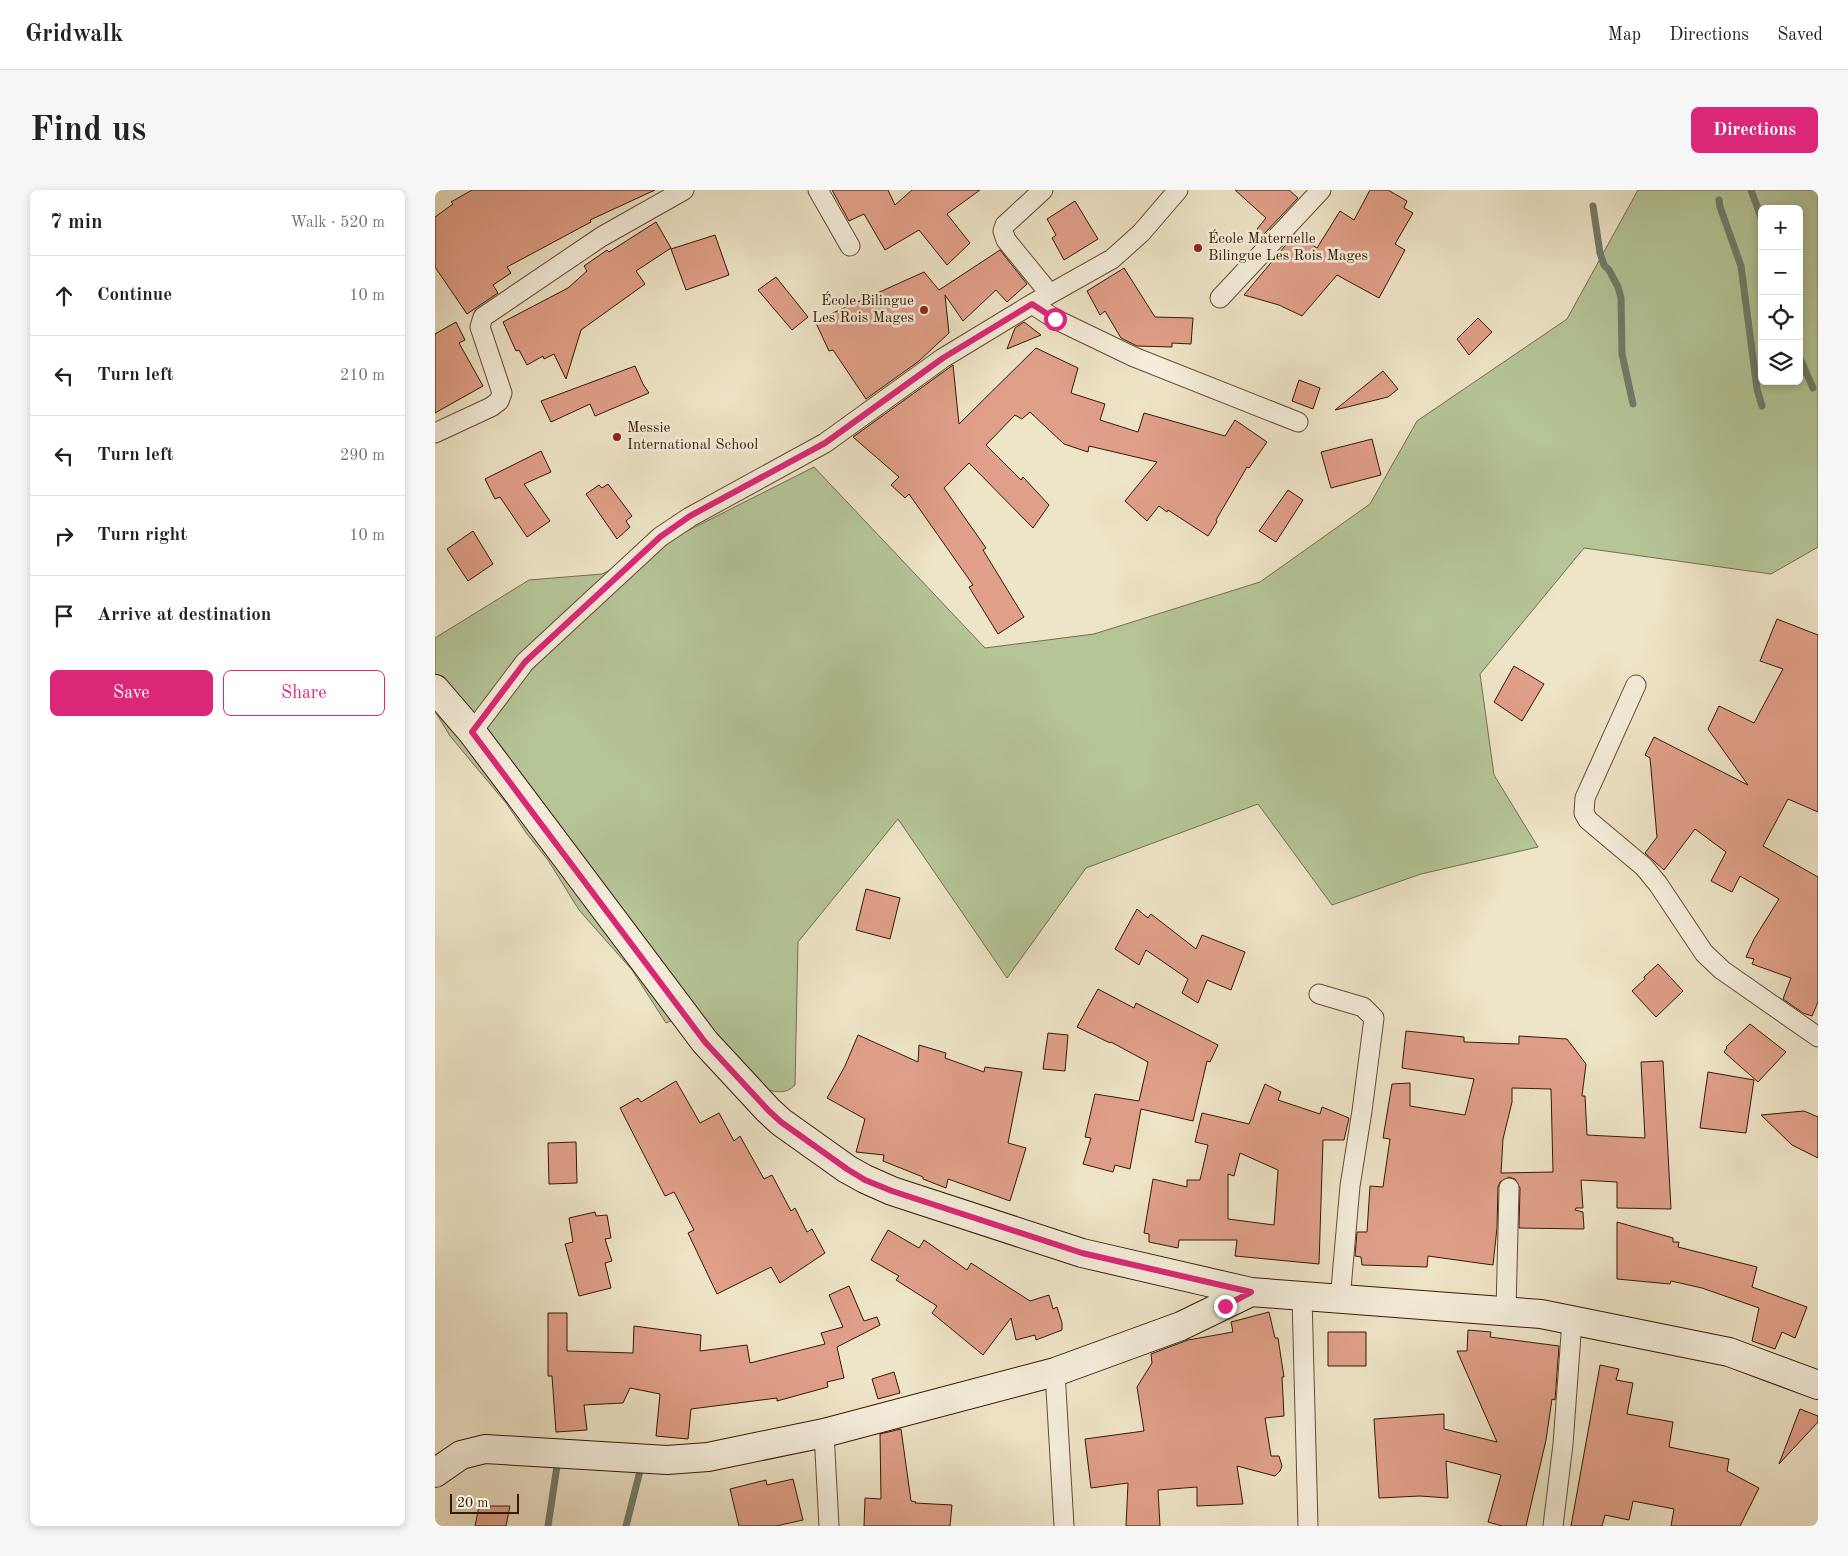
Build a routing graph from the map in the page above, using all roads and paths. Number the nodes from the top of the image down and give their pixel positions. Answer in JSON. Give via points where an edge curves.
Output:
{"nodes":[{"id":1,"x":684,"y":190,"type":"edge"},
{"id":2,"x":819,"y":190,"type":"edge"},
{"id":3,"x":1043,"y":190,"type":"edge"},
{"id":4,"x":1177,"y":190,"type":"edge"},
{"id":5,"x":1321,"y":190,"type":"edge"},
{"id":6,"x":850,"y":246,"type":"dead end"},
{"id":7,"x":1050,"y":294,"type":"junction"},
{"id":8,"x":1220,"y":298,"type":"dead end"},
{"id":9,"x":1032,"y":304,"type":"junction"},
{"id":10,"x":1298,"y":422,"type":"dead end"},
{"id":11,"x":435,"y":434,"type":"edge"},
{"id":12,"x":1636,"y":685,"type":"dead end"},
{"id":13,"x":435,"y":689,"type":"edge"},
{"id":14,"x":472,"y":732,"type":"junction"},
{"id":15,"x":1319,"y":994,"type":"dead end"},
{"id":16,"x":1818,"y":1037,"type":"edge"},
{"id":17,"x":1509,"y":1188,"type":"dead end"},
{"id":18,"x":1251,"y":1292,"type":"junction"},
{"id":19,"x":1301,"y":1297,"type":"junction"},
{"id":20,"x":1340,"y":1300,"type":"junction"},
{"id":21,"x":1506,"y":1311,"type":"junction"},
{"id":22,"x":1572,"y":1320,"type":"junction"},
{"id":23,"x":1055,"y":1372,"type":"junction"},
{"id":24,"x":1818,"y":1384,"type":"edge"},
{"id":25,"x":824,"y":1433,"type":"junction"},
{"id":26,"x":435,"y":1473,"type":"edge"},
{"id":27,"x":829,"y":1526,"type":"edge"},
{"id":28,"x":1064,"y":1526,"type":"edge"},
{"id":29,"x":1308,"y":1526,"type":"edge"},
{"id":30,"x":1553,"y":1526,"type":"edge"}],
"edges":[{"from":1,"to":11,"type":"street","via":[[601,237],[483,317],[480,327],[502,393],[499,401]]},
{"from":2,"to":6,"type":"street"},
{"from":3,"to":7,"type":"street","via":[[1005,225],[1003,231],[1006,240]]},
{"from":4,"to":7,"type":"street","via":[[1112,259]]},
{"from":5,"to":8,"type":"street"},
{"from":7,"to":9,"type":"street"},
{"from":9,"to":10,"type":"street","via":[[1055,319],[1134,357]]},
{"from":9,"to":14,"type":"street","via":[[943,358],[825,443],[690,516],[660,537],[525,662]]},
{"from":12,"to":16,"type":"street","via":[[1585,798],[1584,813],[1588,820],[1644,867],[1703,953],[1722,970]]},
{"from":13,"to":14,"type":"main road"},
{"from":14,"to":18,"type":"main road","via":[[705,1042],[768,1110],[847,1169],[892,1191],[1082,1253]]},
{"from":15,"to":20,"type":"street","via":[[1363,1008],[1374,1018],[1350,1186]]},
{"from":17,"to":21,"type":"street"},
{"from":18,"to":19,"type":"main road"},
{"from":18,"to":23,"type":"main road","via":[[1181,1326]]},
{"from":19,"to":20,"type":"main road"},
{"from":19,"to":29,"type":"street"},
{"from":20,"to":21,"type":"main road"},
{"from":21,"to":22,"type":"main road"},
{"from":22,"to":24,"type":"main road","via":[[1729,1352]]},
{"from":22,"to":30,"type":"street","via":[[1562,1460]]},
{"from":23,"to":25,"type":"main road"},
{"from":23,"to":28,"type":"street"},
{"from":25,"to":26,"type":"main road","via":[[708,1457],[667,1460],[485,1449],[461,1455]]},
{"from":25,"to":27,"type":"street"}]}
